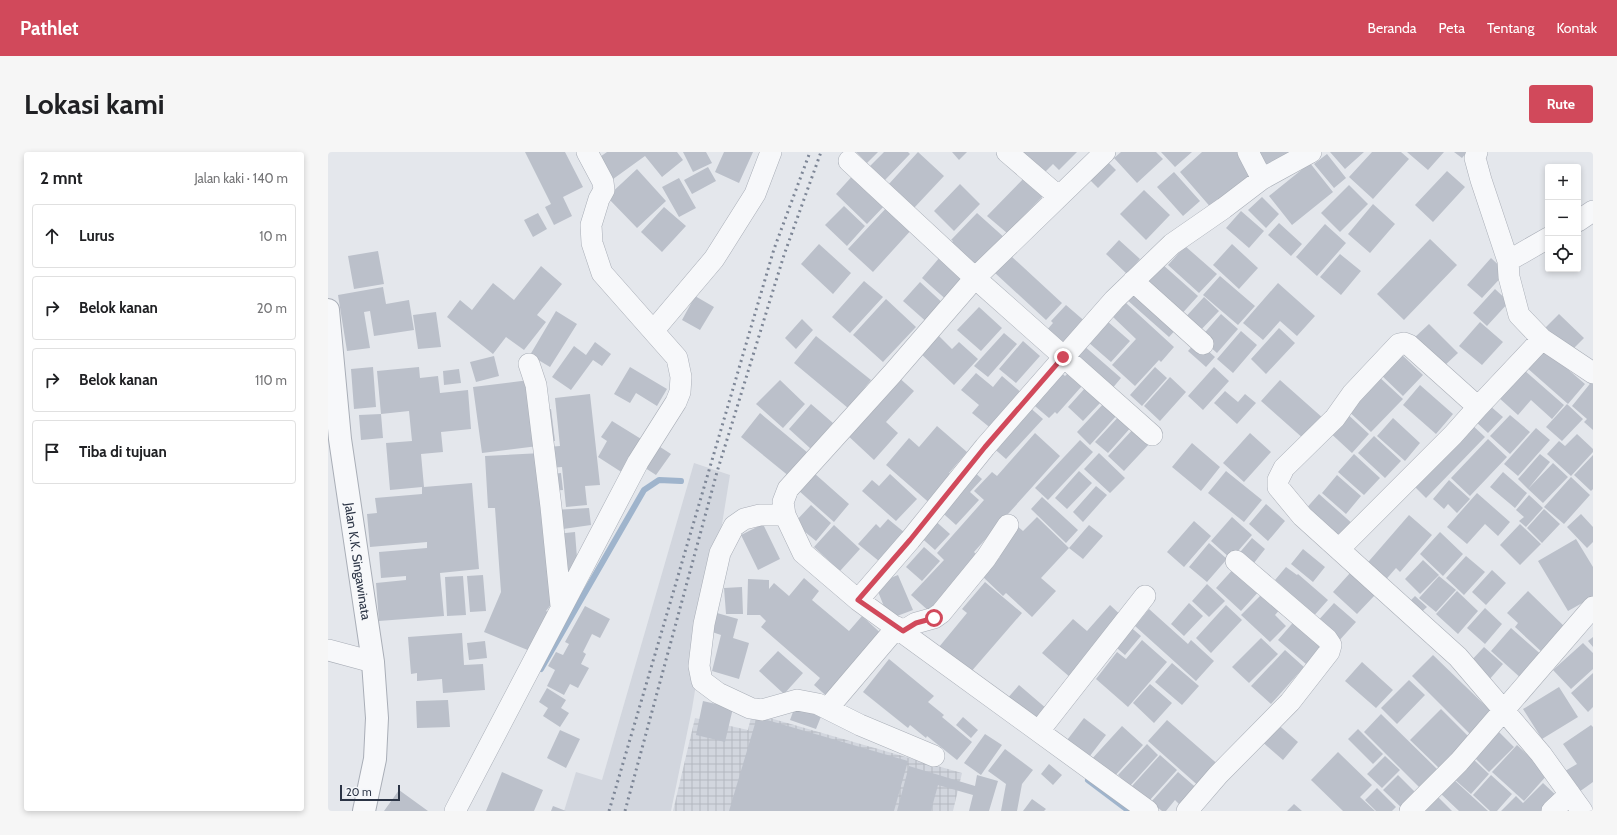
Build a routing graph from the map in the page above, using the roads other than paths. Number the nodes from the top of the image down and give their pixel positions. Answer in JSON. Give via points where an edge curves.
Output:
{"nodes":[{"id":1,"x":586,"y":152,"type":"edge"},
{"id":2,"x":771,"y":152,"type":"edge"},
{"id":3,"x":1007,"y":152,"type":"edge"},
{"id":4,"x":1105,"y":152,"type":"edge"},
{"id":5,"x":1248,"y":152,"type":"edge"},
{"id":6,"x":1311,"y":152,"type":"edge"},
{"id":7,"x":1477,"y":152,"type":"edge"},
{"id":8,"x":849,"y":161,"type":"dead end"},
{"id":9,"x":1262,"y":179,"type":"junction"},
{"id":10,"x":1058,"y":196,"type":"junction"},
{"id":11,"x":1593,"y":211,"type":"edge"},
{"id":12,"x":1581,"y":219,"type":"edge"},
{"id":13,"x":1545,"y":240,"type":"edge"},
{"id":14,"x":1508,"y":261,"type":"junction"},
{"id":15,"x":975,"y":278,"type":"junction"},
{"id":16,"x":1133,"y":281,"type":"junction"},
{"id":17,"x":328,"y":310,"type":"edge"},
{"id":18,"x":654,"y":330,"type":"junction"},
{"id":19,"x":1542,"y":339,"type":"junction"},
{"id":20,"x":1203,"y":344,"type":"dead end"},
{"id":21,"x":1063,"y":357,"type":"junction"},
{"id":22,"x":529,"y":364,"type":"dead end"},
{"id":23,"x":1593,"y":373,"type":"edge"},
{"id":24,"x":1478,"y":407,"type":"junction"},
{"id":25,"x":1152,"y":435,"type":"dead end"},
{"id":26,"x":785,"y":515,"type":"junction"},
{"id":27,"x":1008,"y":525,"type":"dead end"},
{"id":28,"x":1339,"y":549,"type":"junction"},
{"id":29,"x":1236,"y":561,"type":"dead end"},
{"id":30,"x":1145,"y":596,"type":"dead end"},
{"id":31,"x":858,"y":600,"type":"junction"},
{"id":32,"x":561,"y":606,"type":"junction"},
{"id":33,"x":1592,"y":610,"type":"edge"},
{"id":34,"x":896,"y":631,"type":"junction"},
{"id":35,"x":328,"y":650,"type":"edge"},
{"id":36,"x":373,"y":662,"type":"junction"},
{"id":37,"x":828,"y":708,"type":"junction"},
{"id":38,"x":1504,"y":710,"type":"junction"},
{"id":39,"x":1039,"y":731,"type":"junction"},
{"id":40,"x":934,"y":756,"type":"dead end"},
{"id":41,"x":1570,"y":794,"type":"junction"},
{"id":42,"x":364,"y":811,"type":"edge"},
{"id":43,"x":455,"y":811,"type":"edge"},
{"id":44,"x":1148,"y":811,"type":"edge"},
{"id":45,"x":1187,"y":811,"type":"edge"},
{"id":46,"x":1410,"y":811,"type":"edge"},
{"id":47,"x":1552,"y":811,"type":"edge"},
{"id":48,"x":1582,"y":811,"type":"edge"}],
"edges":[{"from":1,"to":18,"type":"street","via":[[603,182],[604,190],[598,199],[591,225],[592,243],[602,273]]},
{"from":2,"to":18,"type":"street","via":[[755,194],[714,259]]},
{"from":3,"to":10,"type":"street"},
{"from":4,"to":10,"type":"street"},
{"from":5,"to":9,"type":"street"},
{"from":6,"to":9,"type":"street"},
{"from":7,"to":14,"type":"street","via":[[1474,158]]},
{"from":8,"to":15,"type":"street"},
{"from":9,"to":16,"type":"street","via":[[1172,244]]},
{"from":10,"to":15,"type":"street"},
{"from":11,"to":12,"type":"street"},
{"from":13,"to":14,"type":"street"},
{"from":14,"to":19,"type":"street","via":[[1519,315]]},
{"from":15,"to":21,"type":"street"},
{"from":15,"to":26,"type":"street","via":[[788,489],[783,502]]},
{"from":16,"to":20,"type":"street"},
{"from":16,"to":21,"type":"street"},
{"from":17,"to":36,"type":"street","name":"Jalan K.K. Singawinata","via":[[340,439]]},
{"from":18,"to":32,"type":"street","via":[[677,358],[681,377],[680,392],[638,462]]},
{"from":19,"to":23,"type":"street"},
{"from":19,"to":24,"type":"street"},
{"from":21,"to":25,"type":"street"},
{"from":21,"to":31,"type":"street"},
{"from":22,"to":32,"type":"street","via":[[536,385]]},
{"from":24,"to":28,"type":"street"},
{"from":24,"to":28,"type":"street","via":[[1409,345],[1399,344],[1352,394],[1335,418],[1284,468],[1278,480],[1278,487],[1302,516]]},
{"from":26,"to":31,"type":"street","via":[[803,553]]},
{"from":26,"to":37,"type":"street","via":[[760,515],[744,519],[734,526],[727,539],[720,553],[704,624],[699,666],[702,681],[718,693],[750,708],[762,710],[797,700]]},
{"from":27,"to":34,"type":"street","via":[[986,558],[941,613],[934,618]]},
{"from":28,"to":38,"type":"street","via":[[1458,657]]},
{"from":29,"to":45,"type":"street","via":[[1331,645],[1329,652],[1290,702],[1218,775]]},
{"from":30,"to":39,"type":"street"},
{"from":31,"to":34,"type":"street"},
{"from":32,"to":43,"type":"street"},
{"from":33,"to":38,"type":"street"},
{"from":34,"to":37,"type":"street"},
{"from":34,"to":39,"type":"street"},
{"from":35,"to":36,"type":"street"},
{"from":36,"to":42,"type":"street","name":"Jalan K.K. Singawinata","via":[[377,718],[375,760]]},
{"from":37,"to":40,"type":"street"},
{"from":38,"to":41,"type":"street","via":[[1542,754]]},
{"from":38,"to":46,"type":"street","via":[[1459,762]]},
{"from":39,"to":44,"type":"street"},
{"from":41,"to":47,"type":"street"},
{"from":41,"to":48,"type":"street"}]}
